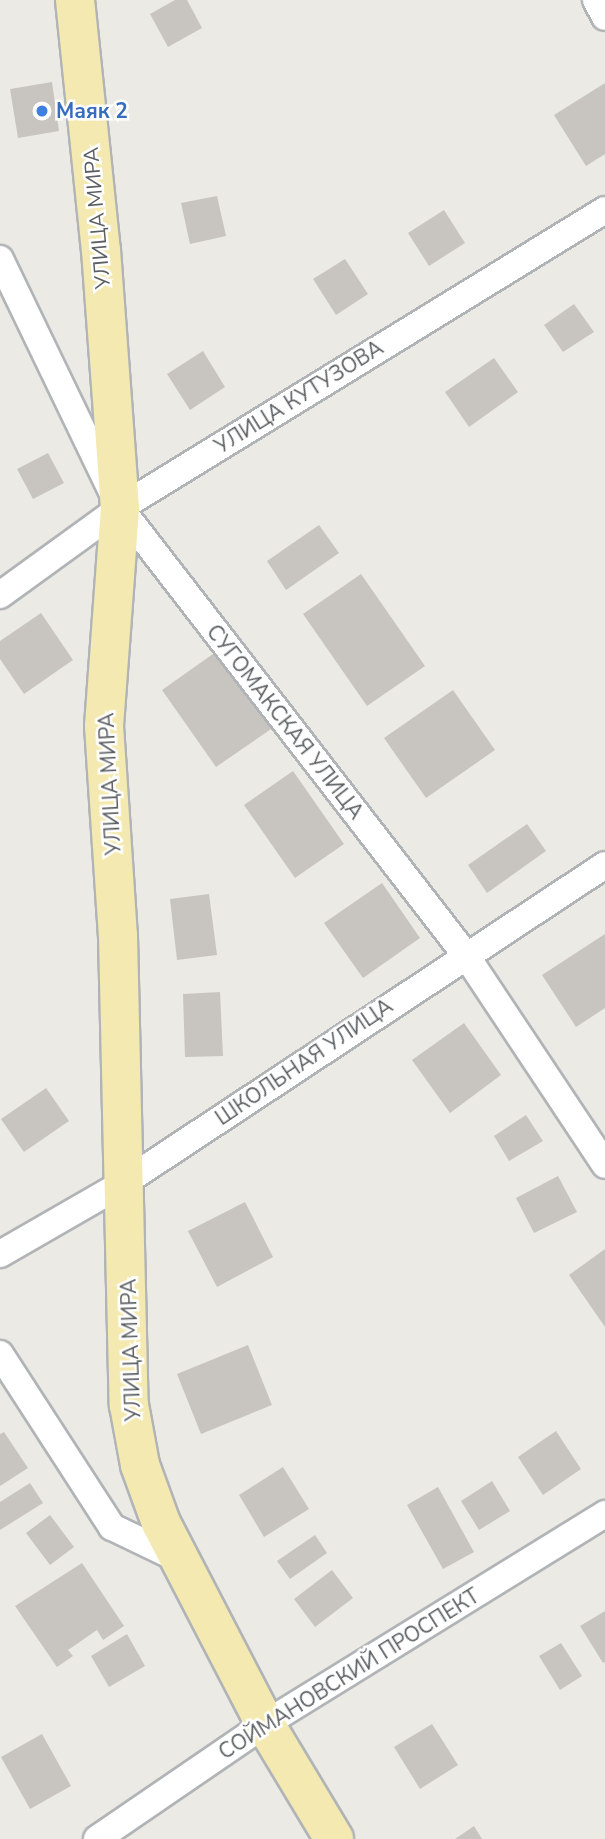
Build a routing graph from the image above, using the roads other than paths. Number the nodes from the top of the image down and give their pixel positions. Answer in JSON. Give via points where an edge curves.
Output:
{"nodes":[{"id":1,"x":75,"y":0,"type":"edge"},
{"id":2,"x":596,"y":0,"type":"edge"},
{"id":3,"x":605,"y":17,"type":"edge"},
{"id":4,"x":605,"y":210,"type":"edge"},
{"id":5,"x":0,"y":259,"type":"edge"},
{"id":6,"x":120,"y":508,"type":"junction"},
{"id":7,"x":0,"y":595,"type":"edge"},
{"id":8,"x":605,"y":865,"type":"edge"},
{"id":9,"x":465,"y":954,"type":"junction"},
{"id":10,"x":605,"y":1165,"type":"edge"},
{"id":11,"x":125,"y":1182,"type":"junction"},
{"id":12,"x":0,"y":1254,"type":"edge"},
{"id":13,"x":0,"y":1354,"type":"edge"},
{"id":14,"x":605,"y":1514,"type":"edge"},
{"id":15,"x":181,"y":1560,"type":"junction"},
{"id":16,"x":265,"y":1724,"type":"junction"},
{"id":17,"x":97,"y":1839,"type":"edge"},
{"id":18,"x":334,"y":1839,"type":"edge"}],
"edges":[{"from":1,"to":6,"type":"main road","name":"УЛИЦА МИРА","via":[[101,250]]},
{"from":2,"to":3,"type":"street"},
{"from":4,"to":6,"type":"street","name":"УЛИЦА КУТУЗОВА"},
{"from":5,"to":6,"type":"street","name":"СУГОМАКСКАЯ УЛИЦА"},
{"from":6,"to":7,"type":"street","name":"УЛИЦА КУТУЗОВА"},
{"from":6,"to":9,"type":"street","name":"СУГОМАКСКАЯ УЛИЦА"},
{"from":6,"to":11,"type":"main road","name":"УЛИЦА МИРА","via":[[104,726],[118,936]]},
{"from":8,"to":9,"type":"street","name":"ШКОЛЬНАЯ УЛИЦА"},
{"from":9,"to":10,"type":"street","name":"СУГОМАКСКАЯ УЛИЦА"},
{"from":9,"to":11,"type":"street","name":"ШКОЛЬНАЯ УЛИЦА"},
{"from":11,"to":12,"type":"street","name":"ШКОЛЬНАЯ УЛИЦА"},
{"from":11,"to":15,"type":"main road","name":"УЛИЦА МИРА","via":[[129,1405],[140,1465]]},
{"from":13,"to":15,"type":"street","via":[[111,1527]]},
{"from":14,"to":16,"type":"street","name":"СОЙМАНОВСКИЙ ПРОСПЕКТ"},
{"from":15,"to":16,"type":"main road","name":"УЛИЦА МИРА"},
{"from":16,"to":17,"type":"street","name":"СОЙМАНОВСКИЙ ПРОСПЕКТ"},
{"from":16,"to":18,"type":"main road","name":"УЛИЦА МИРА"}]}
